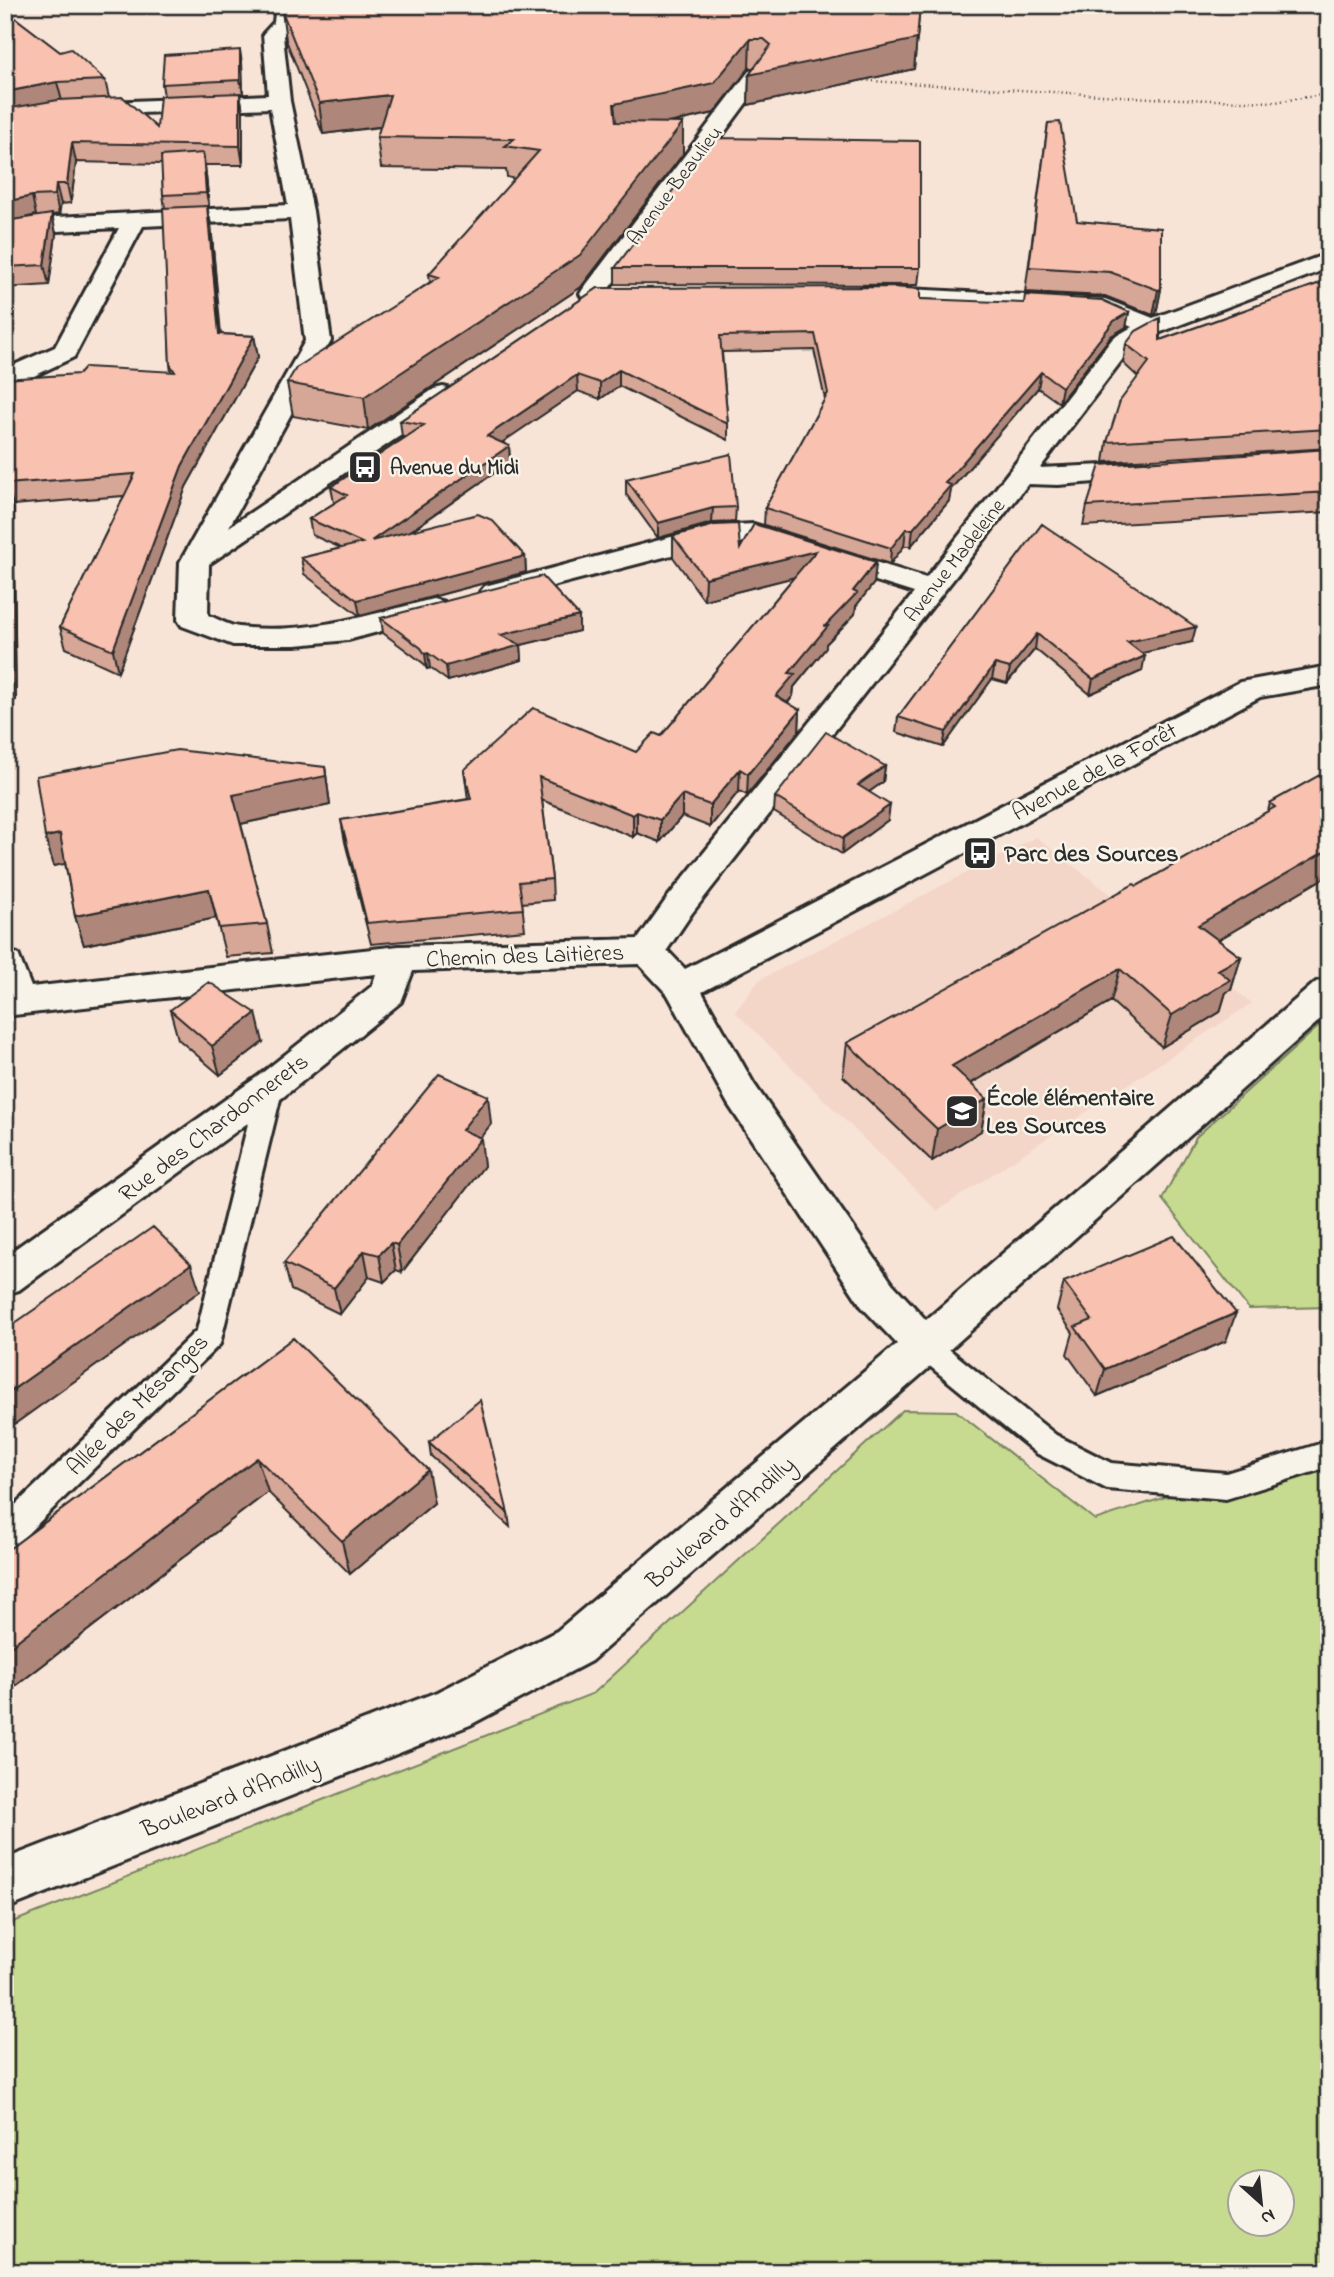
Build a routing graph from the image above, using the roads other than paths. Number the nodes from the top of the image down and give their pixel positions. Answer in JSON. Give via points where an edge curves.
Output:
{"nodes":[{"id":1,"x":286,"y":5,"type":"edge"},
{"id":2,"x":756,"y":75,"type":"edge"},
{"id":3,"x":279,"y":101,"type":"junction"},
{"id":4,"x":5,"y":121,"type":"edge"},
{"id":5,"x":301,"y":211,"type":"junction"},
{"id":6,"x":135,"y":220,"type":"junction"},
{"id":7,"x":5,"y":232,"type":"edge"},
{"id":8,"x":1329,"y":260,"type":"edge"},
{"id":9,"x":837,"y":294,"type":"edge"},
{"id":10,"x":569,"y":310,"type":"edge"},
{"id":11,"x":1152,"y":327,"type":"junction"},
{"id":12,"x":5,"y":377,"type":"edge"},
{"id":13,"x":467,"y":378,"type":"edge"},
{"id":14,"x":1166,"y":470,"type":"edge"},
{"id":15,"x":1020,"y":475,"type":"junction"},
{"id":16,"x":195,"y":562,"type":"junction"},
{"id":17,"x":932,"y":589,"type":"junction"},
{"id":18,"x":1329,"y":675,"type":"edge"},
{"id":19,"x":648,"y":951,"type":"junction"},
{"id":20,"x":399,"y":959,"type":"junction"},
{"id":21,"x":5,"y":963,"type":"edge"},
{"id":22,"x":681,"y":987,"type":"junction"},
{"id":23,"x":1329,"y":991,"type":"edge"},
{"id":24,"x":11,"y":1002,"type":"edge"},
{"id":25,"x":270,"y":1087,"type":"junction"},
{"id":26,"x":5,"y":1278,"type":"edge"},
{"id":27,"x":925,"y":1346,"type":"junction"},
{"id":28,"x":1329,"y":1454,"type":"edge"},
{"id":29,"x":5,"y":1535,"type":"edge"},
{"id":30,"x":5,"y":1884,"type":"edge"}],
"edges":[{"from":1,"to":3,"type":"street","via":[[283,26],[272,40]]},
{"from":2,"to":10,"type":"street","name":"Avenue Beaulieu","via":[[604,294]]},
{"from":3,"to":4,"type":"street","via":[[62,110]]},
{"from":3,"to":5,"type":"street"},
{"from":5,"to":6,"type":"street"},
{"from":5,"to":16,"type":"street","via":[[318,341]]},
{"from":6,"to":7,"type":"street","via":[[37,225]]},
{"from":6,"to":12,"type":"street","via":[[65,352],[15,377]]},
{"from":8,"to":11,"type":"street","name":"Avenue Madeleine"},
{"from":9,"to":11,"type":"street","via":[[1105,306]]},
{"from":11,"to":15,"type":"street","name":"Avenue Madeleine","via":[[1122,342]]},
{"from":13,"to":16,"type":"street"},
{"from":14,"to":15,"type":"street"},
{"from":15,"to":17,"type":"street","name":"Avenue Madeleine"},
{"from":16,"to":17,"type":"street","via":[[193,620],[233,636],[348,631],[713,535],[754,533]]},
{"from":17,"to":19,"type":"street","name":"Avenue Madeleine"},
{"from":18,"to":22,"type":"street","name":"Avenue de la Forêt","via":[[1251,689]]},
{"from":19,"to":20,"type":"street","name":"Chemin des Laitières"},
{"from":19,"to":22,"type":"street","name":"Chemin des Laitières"},
{"from":20,"to":24,"type":"street","name":"Chemin des Laitières"},
{"from":20,"to":25,"type":"street","name":"Rue des Chardonnerets","via":[[388,993]]},
{"from":21,"to":24,"type":"street"},
{"from":22,"to":27,"type":"street","name":"Chemin des Laitières","via":[[741,1094],[877,1295]]},
{"from":23,"to":27,"type":"street","name":"Boulevard d'Andilly"},
{"from":25,"to":26,"type":"street","name":"Rue des Chardonnerets"},
{"from":25,"to":29,"type":"lane","name":"Allée des Mésanges","via":[[209,1336]]},
{"from":27,"to":28,"type":"lane","via":[[1046,1444],[1107,1476],[1226,1486]]},
{"from":27,"to":30,"type":"street","name":"Boulevard d'Andilly","via":[[574,1646],[453,1709]]}]}
